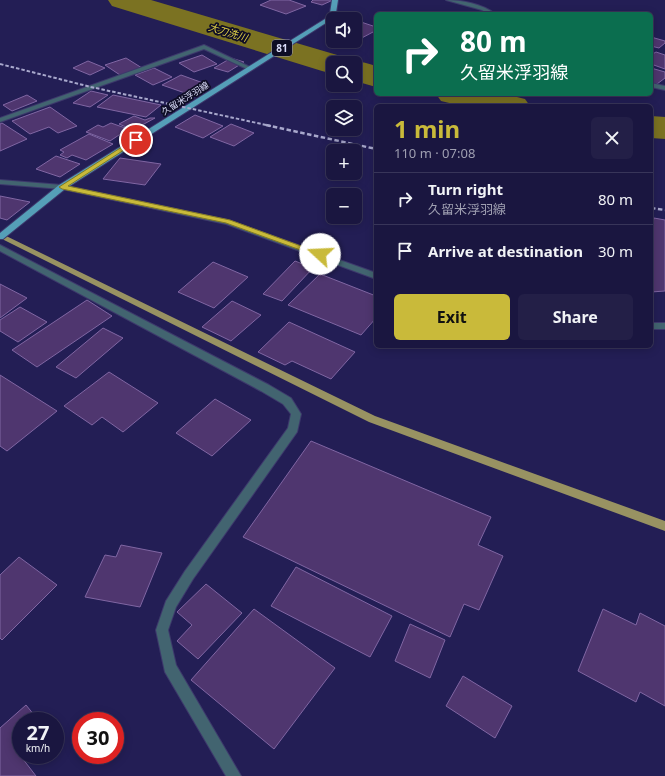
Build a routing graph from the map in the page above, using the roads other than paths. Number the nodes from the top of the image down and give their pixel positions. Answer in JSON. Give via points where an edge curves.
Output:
{"nodes":[{"id":1,"x":335,"y":0,"type":"edge"},
{"id":2,"x":449,"y":0,"type":"edge"},
{"id":3,"x":489,"y":12,"type":"edge"},
{"id":4,"x":251,"y":67,"type":"junction"},
{"id":5,"x":653,"y":85,"type":"edge"},
{"id":6,"x":665,"y":88,"type":"edge"},
{"id":7,"x":0,"y":120,"type":"edge"},
{"id":8,"x":0,"y":182,"type":"edge"},
{"id":9,"x":62,"y":187,"type":"junction"},
{"id":10,"x":0,"y":237,"type":"edge"},
{"id":11,"x":0,"y":248,"type":"edge"},
{"id":12,"x":374,"y":275,"type":"edge"},
{"id":13,"x":653,"y":326,"type":"edge"},
{"id":14,"x":665,"y":326,"type":"edge"},
{"id":15,"x":234,"y":776,"type":"edge"}],
"edges":[{"from":1,"to":4,"type":"main road","name":"久留米浮羽線","number":"81","via":[[333,13],[327,20]]},
{"from":2,"to":3,"type":"street"},
{"from":4,"to":7,"type":"street","via":[[204,47]]},
{"from":4,"to":9,"type":"main road","name":"久留米浮羽線","number":"81"},
{"from":5,"to":6,"type":"street"},
{"from":8,"to":9,"type":"street"},
{"from":9,"to":10,"type":"main road","name":"久留米浮羽線","number":"81"},
{"from":9,"to":12,"type":"street","via":[[228,222]]},
{"from":11,"to":15,"type":"street","via":[[266,388],[287,401],[296,414],[293,429],[177,593],[162,630],[170,667]]},
{"from":13,"to":14,"type":"street"}]}
